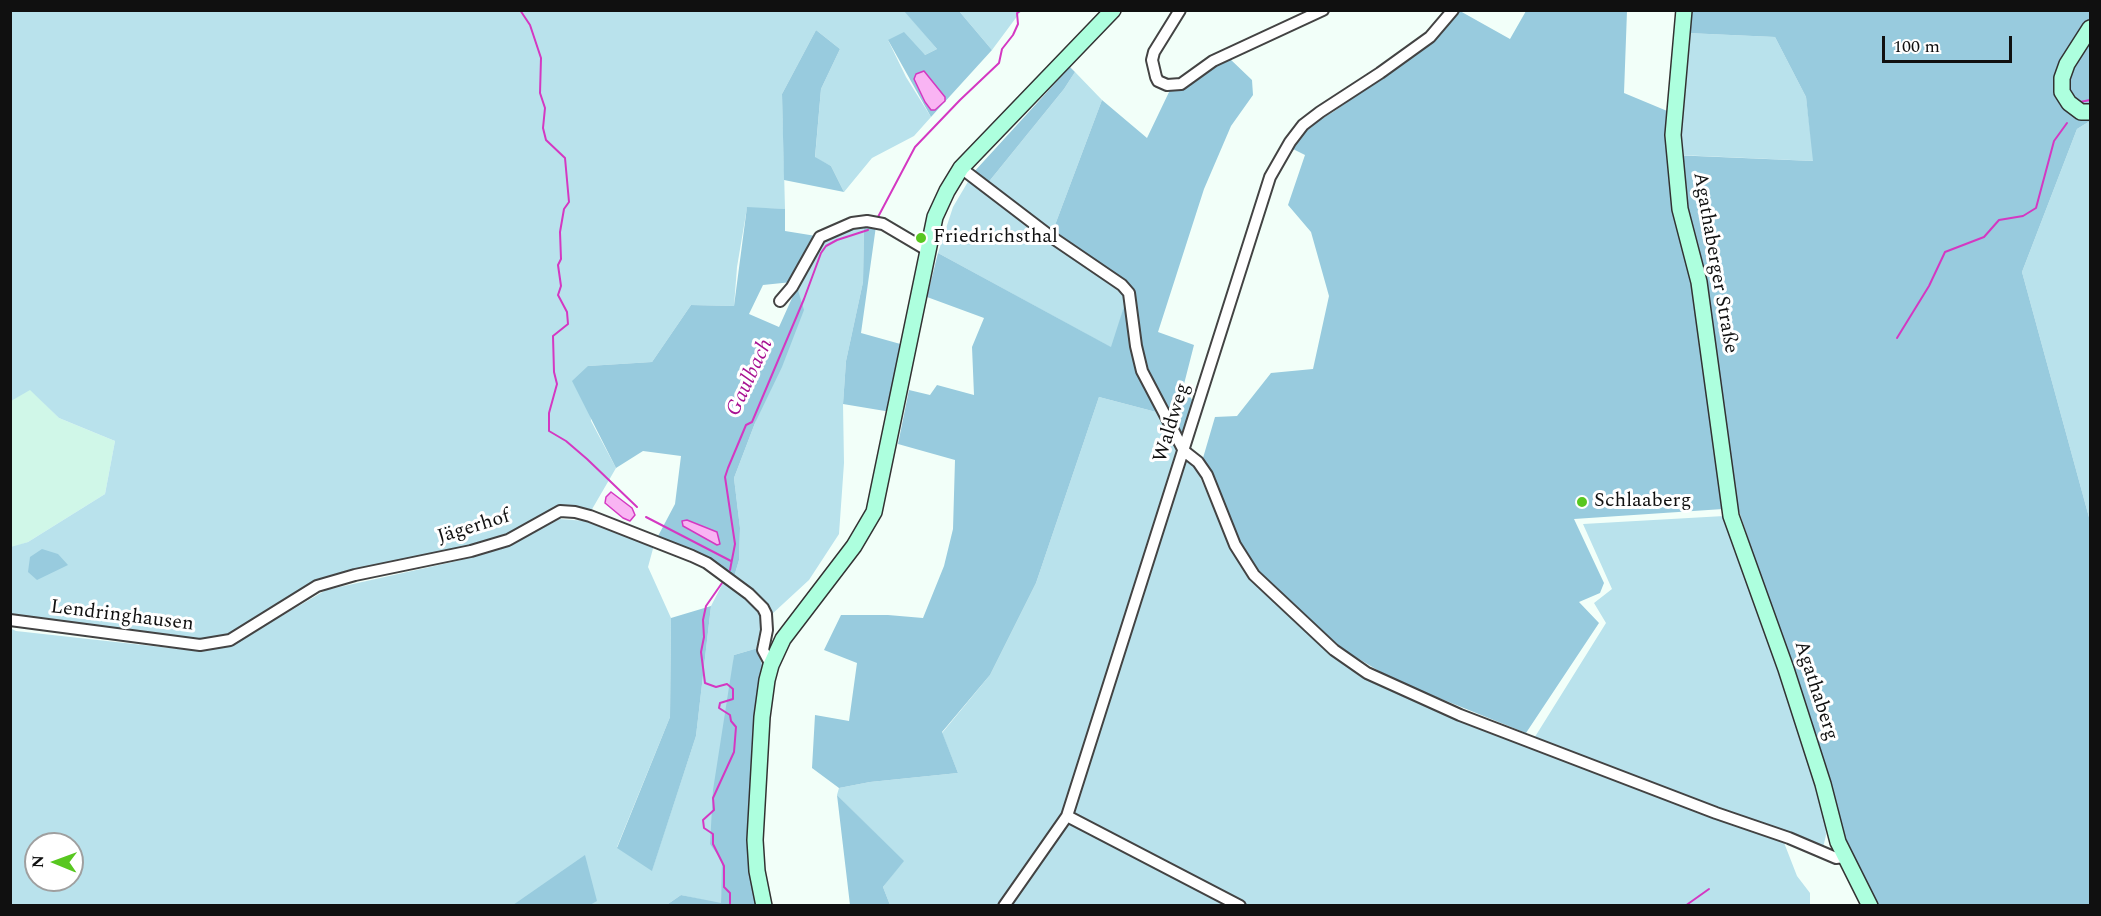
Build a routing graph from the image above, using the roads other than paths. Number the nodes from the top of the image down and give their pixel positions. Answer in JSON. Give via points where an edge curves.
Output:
{"nodes":[{"id":1,"x":1113,"y":10,"type":"edge"},
{"id":2,"x":1180,"y":10,"type":"edge"},
{"id":3,"x":1323,"y":10,"type":"edge"},
{"id":4,"x":1453,"y":10,"type":"edge"},
{"id":5,"x":1684,"y":10,"type":"edge"},
{"id":6,"x":2091,"y":28,"type":"edge"},
{"id":7,"x":2091,"y":112,"type":"edge"},
{"id":8,"x":961,"y":168,"type":"junction"},
{"id":9,"x":927,"y":250,"type":"junction"},
{"id":10,"x":780,"y":301,"type":"dead end"},
{"id":11,"x":1184,"y":451,"type":"junction"},
{"id":12,"x":1727,"y":486,"type":"joint"},
{"id":13,"x":10,"y":620,"type":"edge"},
{"id":14,"x":230,"y":640,"type":"joint"},
{"id":15,"x":771,"y":665,"type":"junction"},
{"id":16,"x":1067,"y":816,"type":"junction"},
{"id":17,"x":1845,"y":857,"type":"junction"},
{"id":18,"x":764,"y":906,"type":"edge"},
{"id":19,"x":1004,"y":906,"type":"edge"},
{"id":20,"x":1240,"y":906,"type":"edge"},
{"id":21,"x":1870,"y":906,"type":"edge"}],
"edges":[{"from":1,"to":8,"type":"main road"},
{"from":2,"to":3,"type":"street","via":[[1152,60],[1158,81],[1167,86],[1180,84],[1213,61]]},
{"from":4,"to":11,"type":"street","name":"Waldweg","via":[[1430,37],[1320,112],[1290,142],[1270,177]]},
{"from":5,"to":12,"type":"main road","name":"Agathaberger Straße","via":[[1673,135],[1680,209],[1699,282]]},
{"from":6,"to":7,"type":"main road","via":[[2067,64],[2062,92],[2081,112]]},
{"from":8,"to":9,"type":"main road","via":[[935,217]]},
{"from":8,"to":11,"type":"street","via":[[1129,293],[1142,371]]},
{"from":9,"to":10,"type":"street","via":[[884,224],[852,222],[820,237]]},
{"from":9,"to":15,"type":"main road","via":[[874,512],[854,546],[783,639]]},
{"from":11,"to":16,"type":"street","name":"Waldweg"},
{"from":11,"to":17,"type":"street","via":[[1207,475],[1235,545],[1254,575],[1334,650],[1367,673],[1528,742],[1836,858]]},
{"from":12,"to":17,"type":"main road","name":"Agathaberg","via":[[1731,516],[1786,669]]},
{"from":13,"to":14,"type":"street","name":"Lendringhausen","via":[[200,645]]},
{"from":14,"to":15,"type":"street","name":"Jägerhof","via":[[317,586],[471,551],[508,540],[560,512],[575,512],[707,563],[749,594],[766,614],[763,650]]},
{"from":15,"to":18,"type":"main road","via":[[762,717],[755,840]]},
{"from":16,"to":19,"type":"street","name":"Waldweg"},
{"from":16,"to":20,"type":"street"},
{"from":17,"to":21,"type":"main road","name":"Agathaberg"}]}
